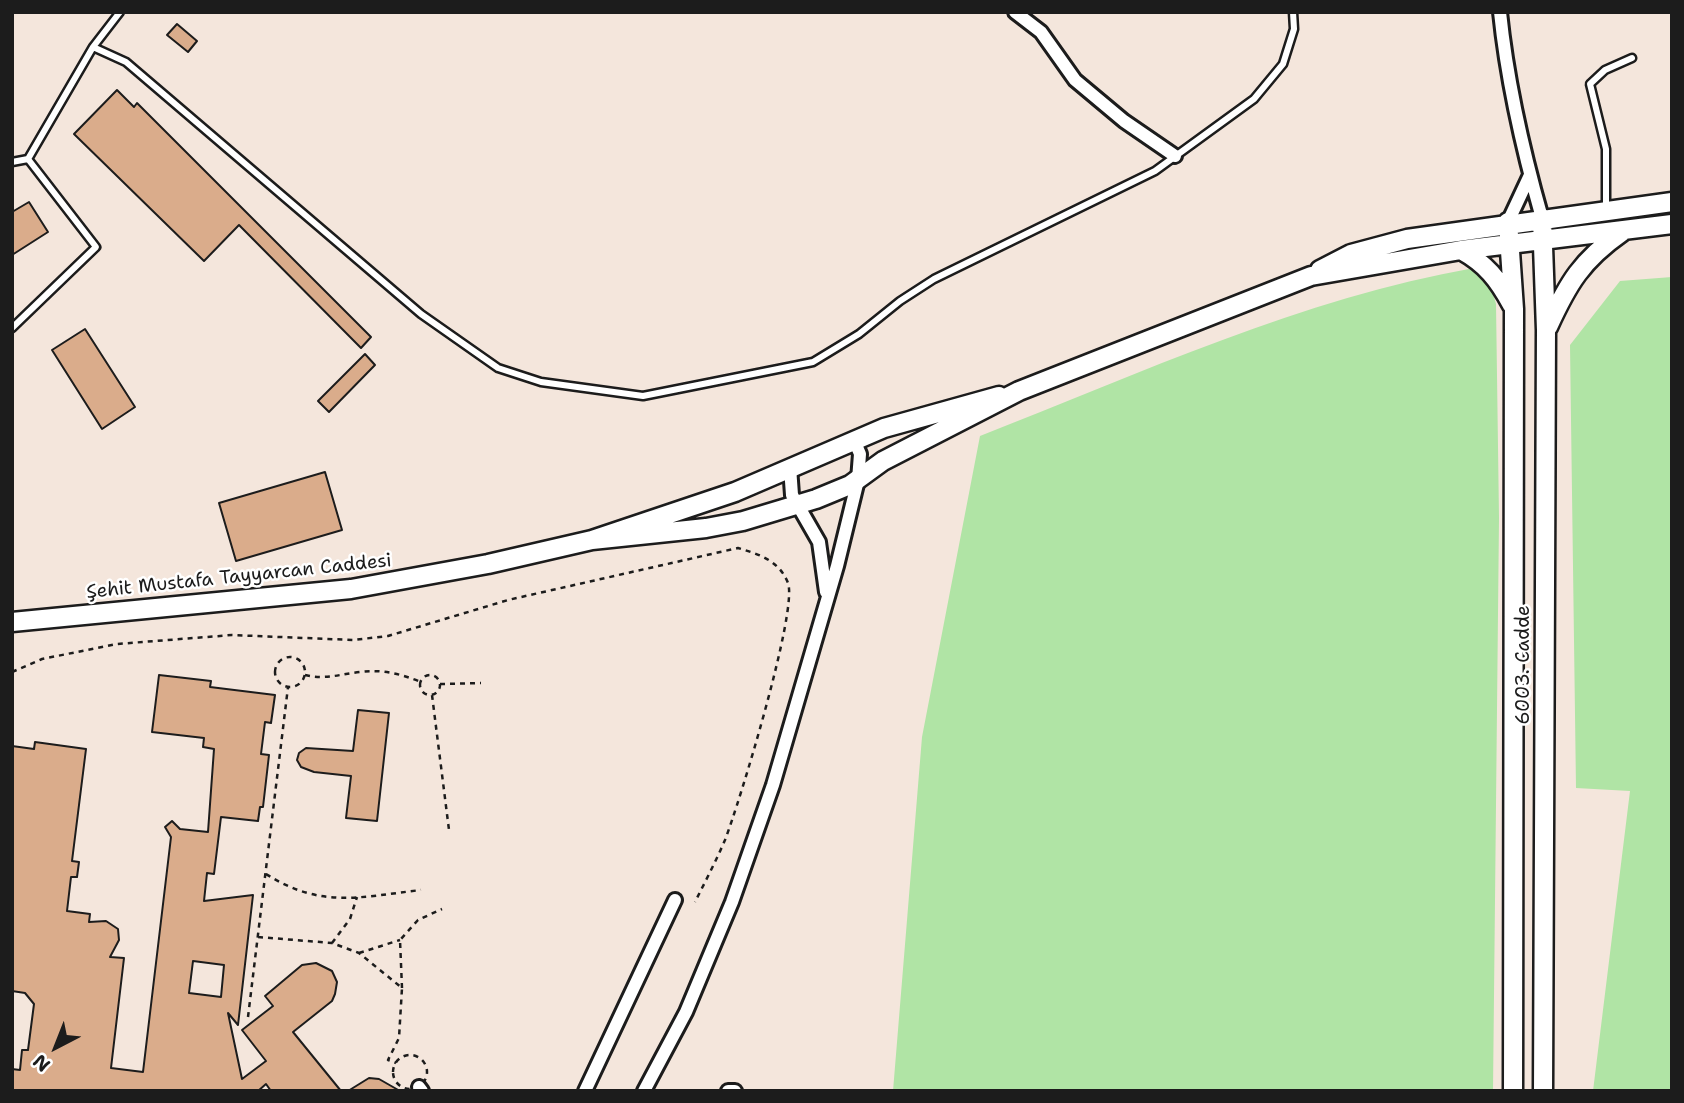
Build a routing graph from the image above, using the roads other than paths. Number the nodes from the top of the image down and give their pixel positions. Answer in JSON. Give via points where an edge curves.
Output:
{"nodes":[{"id":1,"x":120,"y":12,"type":"edge"},
{"id":2,"x":1015,"y":12,"type":"edge"},
{"id":3,"x":1293,"y":12,"type":"edge"},
{"id":4,"x":1500,"y":12,"type":"edge"},
{"id":5,"x":93,"y":47,"type":"junction"},
{"id":6,"x":1632,"y":58,"type":"dead end"},
{"id":7,"x":1175,"y":156,"type":"junction"},
{"id":8,"x":28,"y":159,"type":"junction"},
{"id":9,"x":12,"y":162,"type":"edge"},
{"id":10,"x":1530,"y":175,"type":"junction"},
{"id":11,"x":1672,"y":202,"type":"edge"},
{"id":12,"x":1606,"y":210,"type":"junction"},
{"id":13,"x":1542,"y":218,"type":"junction"},
{"id":14,"x":1508,"y":222,"type":"junction"},
{"id":15,"x":1672,"y":224,"type":"edge"},
{"id":16,"x":1627,"y":229,"type":"junction"},
{"id":17,"x":1545,"y":240,"type":"junction"},
{"id":18,"x":1511,"y":244,"type":"junction"},
{"id":19,"x":1461,"y":250,"type":"junction"},
{"id":20,"x":1311,"y":276,"type":"junction"},
{"id":21,"x":1514,"y":309,"type":"junction"},
{"id":22,"x":12,"y":328,"type":"edge"},
{"id":23,"x":1546,"y":330,"type":"junction"},
{"id":24,"x":1019,"y":391,"type":"junction"},
{"id":25,"x":854,"y":440,"type":"junction"},
{"id":26,"x":790,"y":467,"type":"junction"},
{"id":27,"x":858,"y":480,"type":"junction"},
{"id":28,"x":797,"y":506,"type":"junction"},
{"id":29,"x":592,"y":540,"type":"junction"},
{"id":30,"x":826,"y":600,"type":"junction"},
{"id":31,"x":12,"y":622,"type":"edge"},
{"id":32,"x":675,"y":900,"type":"dead end"},
{"id":33,"x":584,"y":1091,"type":"edge"},
{"id":34,"x":644,"y":1091,"type":"edge"},
{"id":35,"x":728,"y":1091,"type":"edge"},
{"id":36,"x":735,"y":1091,"type":"edge"},
{"id":37,"x":1513,"y":1091,"type":"edge"},
{"id":38,"x":1543,"y":1091,"type":"edge"}],
"edges":[{"from":1,"to":5,"type":"lane"},
{"from":2,"to":7,"type":"street","via":[[1041,32],[1075,80]]},
{"from":3,"to":7,"type":"lane","via":[[1294,29],[1276,73],[1254,99]]},
{"from":4,"to":10,"type":"street"},
{"from":5,"to":7,"type":"lane","via":[[126,62],[421,314],[498,368],[541,382],[643,396],[813,362],[934,279],[1155,171]]},
{"from":5,"to":8,"type":"lane"},
{"from":6,"to":12,"type":"lane","via":[[1605,70],[1591,84],[1606,149]]},
{"from":8,"to":9,"type":"lane"},
{"from":8,"to":22,"type":"lane","via":[[96,247]]},
{"from":10,"to":13,"type":"street"},
{"from":10,"to":14,"type":"street"},
{"from":11,"to":12,"type":"main road"},
{"from":12,"to":13,"type":"main road"},
{"from":13,"to":14,"type":"main road","name":"Şehit Mustafa Tayyarcan Caddesi"},
{"from":13,"to":17,"type":"main road","name":"6003. Cadde"},
{"from":14,"to":18,"type":"main road","name":"6003. Cadde"},
{"from":14,"to":20,"type":"main road","name":"Şehit Mustafa Tayyarcan Caddesi","via":[[1370,248],[1332,262]]},
{"from":15,"to":16,"type":"main road"},
{"from":16,"to":17,"type":"main road"},
{"from":16,"to":23,"type":"main road","via":[[1598,248],[1574,275]]},
{"from":17,"to":18,"type":"main road","name":"Şehit Mustafa Tayyarcan Caddesi"},
{"from":17,"to":23,"type":"main road","name":"6003. Cadde"},
{"from":18,"to":19,"type":"main road","name":"Şehit Mustafa Tayyarcan Caddesi"},
{"from":18,"to":21,"type":"main road","name":"6003. Cadde"},
{"from":19,"to":20,"type":"main road","name":"Şehit Mustafa Tayyarcan Caddesi"},
{"from":19,"to":21,"type":"main road","via":[[1498,279]]},
{"from":20,"to":24,"type":"main road","name":"Şehit Mustafa Tayyarcan Caddesi"},
{"from":21,"to":37,"type":"main road","name":"6003. Cadde"},
{"from":23,"to":38,"type":"main road","name":"6003. Cadde"},
{"from":24,"to":25,"type":"main road","name":"Şehit Mustafa Tayyarcan Caddesi","via":[[934,412]]},
{"from":24,"to":27,"type":"main road","name":"Şehit Mustafa Tayyarcan Caddesi","via":[[883,461]]},
{"from":25,"to":26,"type":"main road","name":"Şehit Mustafa Tayyarcan Caddesi"},
{"from":25,"to":27,"type":"street","via":[[860,454]]},
{"from":26,"to":28,"type":"street"},
{"from":26,"to":29,"type":"main road","name":"Şehit Mustafa Tayyarcan Caddesi","via":[[735,492]]},
{"from":27,"to":28,"type":"main road","name":"Şehit Mustafa Tayyarcan Caddesi"},
{"from":27,"to":30,"type":"street"},
{"from":28,"to":29,"type":"main road","name":"Şehit Mustafa Tayyarcan Caddesi","via":[[706,528]]},
{"from":28,"to":30,"type":"street","via":[[819,542]]},
{"from":29,"to":31,"type":"main road","name":"Şehit Mustafa Tayyarcan Caddesi","via":[[351,589]]},
{"from":30,"to":34,"type":"street","via":[[773,785],[732,902],[686,1013]]},
{"from":32,"to":33,"type":"street"},
{"from":35,"to":36,"type":"street"}]}
